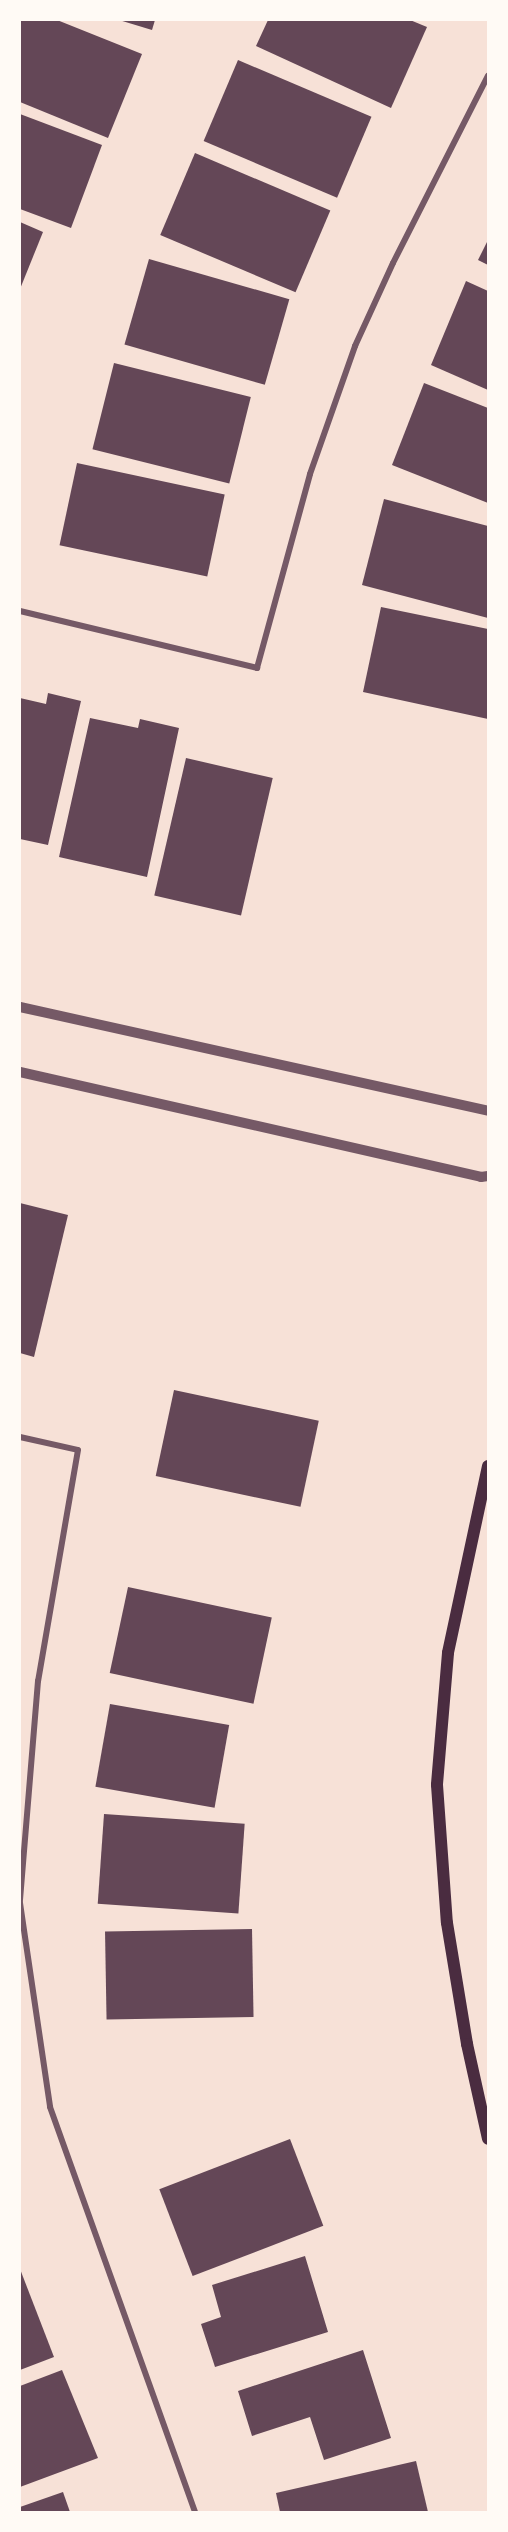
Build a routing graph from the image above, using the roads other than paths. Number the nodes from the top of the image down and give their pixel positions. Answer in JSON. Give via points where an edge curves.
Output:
{"nodes":[{"id":1,"x":489,"y":76,"type":"edge"},
{"id":2,"x":20,"y":611,"type":"edge"},
{"id":3,"x":20,"y":1007,"type":"edge"},
{"id":4,"x":20,"y":1072,"type":"edge"},
{"id":5,"x":489,"y":1111,"type":"edge"},
{"id":6,"x":489,"y":1176,"type":"edge"},
{"id":7,"x":20,"y":1437,"type":"edge"},
{"id":8,"x":489,"y":1466,"type":"edge"},
{"id":9,"x":20,"y":1902,"type":"edge"},
{"id":10,"x":489,"y":2139,"type":"edge"},
{"id":11,"x":195,"y":2512,"type":"edge"}],
"edges":[{"from":1,"to":2,"type":"street","via":[[355,346],[310,474],[257,668]]},
{"from":3,"to":5,"type":"street"},
{"from":4,"to":6,"type":"street","via":[[470,1175]]},
{"from":7,"to":9,"type":"street","via":[[78,1450],[38,1681]]},
{"from":8,"to":10,"type":"main road","via":[[448,1653],[437,1785],[447,1923],[467,2044]]},
{"from":9,"to":11,"type":"street","via":[[50,2107]]}]}
